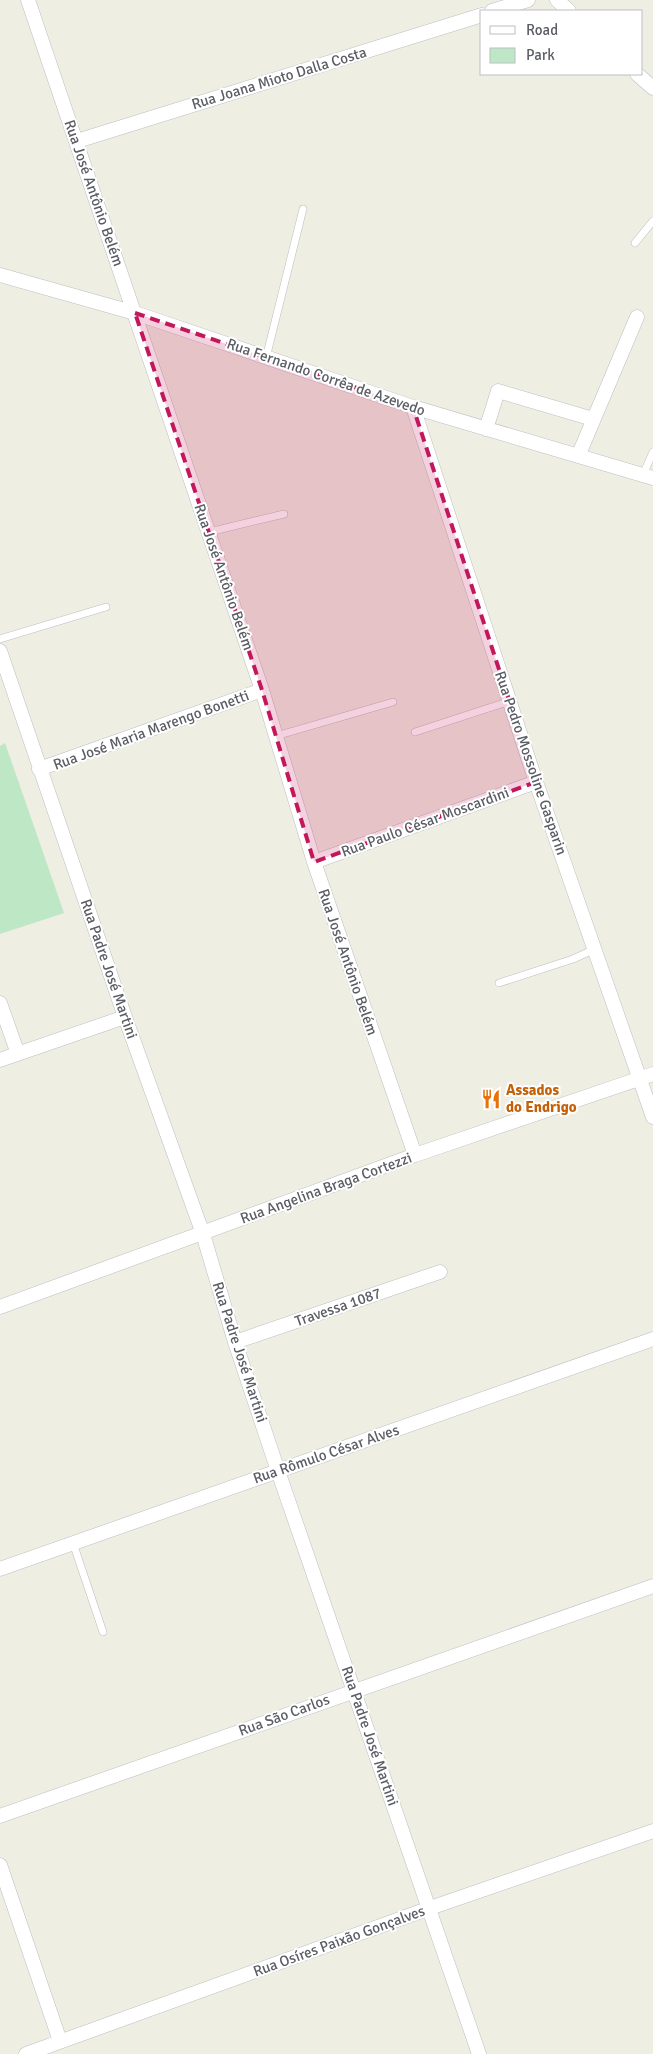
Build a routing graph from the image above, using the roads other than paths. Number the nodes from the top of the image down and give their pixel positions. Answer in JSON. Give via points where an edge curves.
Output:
{"nodes":[{"id":1,"x":28,"y":0,"type":"edge"},
{"id":2,"x":528,"y":0,"type":"edge"},
{"id":3,"x":557,"y":0,"type":"edge"},
{"id":4,"x":495,"y":10,"type":"edge"},
{"id":5,"x":568,"y":10,"type":"edge"},
{"id":6,"x":480,"y":16,"type":"edge"},
{"id":7,"x":638,"y":75,"type":"edge"},
{"id":8,"x":653,"y":88,"type":"edge"},
{"id":9,"x":77,"y":141,"type":"junction"},
{"id":10,"x":303,"y":209,"type":"dead end"},
{"id":11,"x":653,"y":221,"type":"edge"},
{"id":12,"x":635,"y":243,"type":"dead end"},
{"id":13,"x":0,"y":275,"type":"edge"},
{"id":14,"x":135,"y":313,"type":"junction"},
{"id":15,"x":637,"y":317,"type":"dead end"},
{"id":16,"x":266,"y":358,"type":"junction"},
{"id":17,"x":413,"y":407,"type":"junction"},
{"id":18,"x":593,"y":419,"type":"junction"},
{"id":19,"x":486,"y":429,"type":"junction"},
{"id":20,"x":653,"y":452,"type":"edge"},
{"id":21,"x":579,"y":454,"type":"junction"},
{"id":22,"x":648,"y":476,"type":"edge"},
{"id":23,"x":284,"y":514,"type":"dead end"},
{"id":24,"x":209,"y":532,"type":"junction"},
{"id":25,"x":106,"y":607,"type":"dead end"},
{"id":26,"x":0,"y":639,"type":"edge"},
{"id":27,"x":0,"y":651,"type":"edge"},
{"id":28,"x":262,"y":690,"type":"junction"},
{"id":29,"x":510,"y":701,"type":"junction"},
{"id":30,"x":393,"y":702,"type":"dead end"},
{"id":31,"x":415,"y":732,"type":"dead end"},
{"id":32,"x":276,"y":736,"type":"junction"},
{"id":33,"x":39,"y":769,"type":"junction"},
{"id":34,"x":536,"y":782,"type":"junction"},
{"id":35,"x":314,"y":862,"type":"junction"},
{"id":36,"x":595,"y":948,"type":"junction"},
{"id":37,"x":499,"y":983,"type":"dead end"},
{"id":38,"x":0,"y":1003,"type":"edge"},
{"id":39,"x":125,"y":1017,"type":"junction"},
{"id":40,"x":18,"y":1054,"type":"junction"},
{"id":41,"x":0,"y":1060,"type":"edge"},
{"id":42,"x":646,"y":1077,"type":"edge"},
{"id":43,"x":653,"y":1117,"type":"edge"},
{"id":44,"x":415,"y":1155,"type":"junction"},
{"id":45,"x":204,"y":1234,"type":"junction"},
{"id":46,"x":440,"y":1272,"type":"dead end"},
{"id":47,"x":0,"y":1307,"type":"edge"},
{"id":48,"x":653,"y":1339,"type":"edge"},
{"id":49,"x":235,"y":1342,"type":"junction"},
{"id":50,"x":278,"y":1471,"type":"junction"},
{"id":51,"x":73,"y":1543,"type":"junction"},
{"id":52,"x":0,"y":1569,"type":"edge"},
{"id":53,"x":653,"y":1586,"type":"edge"},
{"id":54,"x":103,"y":1632,"type":"dead end"},
{"id":55,"x":354,"y":1690,"type":"junction"},
{"id":56,"x":0,"y":1816,"type":"edge"},
{"id":57,"x":653,"y":1831,"type":"edge"},
{"id":58,"x":0,"y":1865,"type":"edge"},
{"id":59,"x":430,"y":1908,"type":"junction"},
{"id":60,"x":60,"y":2041,"type":"junction"},
{"id":61,"x":26,"y":2054,"type":"edge"},
{"id":62,"x":479,"y":2054,"type":"edge"}],
"edges":[{"from":1,"to":9,"type":"street","name":"Rua José Antônio Belém"},
{"from":2,"to":4,"type":"street"},
{"from":3,"to":5,"type":"street"},
{"from":6,"to":9,"type":"street","name":"Rua Joana Mioto Dalla Costa"},
{"from":7,"to":8,"type":"street"},
{"from":9,"to":14,"type":"street","name":"Rua José Antônio Belém"},
{"from":10,"to":16,"type":"lane"},
{"from":11,"to":12,"type":"lane"},
{"from":13,"to":14,"type":"street","name":"Rua Fernando Corrêa de Azevedo"},
{"from":14,"to":16,"type":"street","name":"Rua Fernando Corrêa de Azevedo"},
{"from":14,"to":24,"type":"street","name":"Rua José Antônio Belém"},
{"from":15,"to":18,"type":"street"},
{"from":16,"to":17,"type":"street","name":"Rua Fernando Corrêa de Azevedo"},
{"from":17,"to":19,"type":"street","name":"Rua Fernando Corrêa de Azevedo"},
{"from":17,"to":29,"type":"street","name":"Rua Pedro Mossoline Gasparin"},
{"from":18,"to":19,"type":"street","via":[[498,391]]},
{"from":18,"to":21,"type":"street"},
{"from":19,"to":21,"type":"street","name":"Rua Fernando Corrêa de Azevedo"},
{"from":20,"to":22,"type":"lane"},
{"from":21,"to":22,"type":"street","name":"Rua Fernando Corrêa de Azevedo"},
{"from":23,"to":24,"type":"lane"},
{"from":24,"to":28,"type":"street","name":"Rua José Antônio Belém"},
{"from":25,"to":26,"type":"lane"},
{"from":27,"to":33,"type":"street","name":"Rua Padre José Martini"},
{"from":28,"to":32,"type":"street","name":"Rua José Antônio Belém"},
{"from":28,"to":33,"type":"street","name":"Rua José Maria Marengo Bonetti"},
{"from":29,"to":31,"type":"lane"},
{"from":29,"to":34,"type":"street","name":"Rua Pedro Mossoline Gasparin"},
{"from":30,"to":32,"type":"lane"},
{"from":32,"to":35,"type":"street","name":"Rua José Antônio Belém"},
{"from":33,"to":39,"type":"street","name":"Rua Padre José Martini"},
{"from":34,"to":35,"type":"street","name":"Rua Paulo César Moscardini"},
{"from":34,"to":36,"type":"street","name":"Rua Pedro Mossoline Gasparin"},
{"from":35,"to":44,"type":"street","name":"Rua José Antônio Belém"},
{"from":36,"to":37,"type":"lane","via":[[574,959]]},
{"from":36,"to":42,"type":"street","name":"Rua Pedro Mossoline Gasparin"},
{"from":38,"to":40,"type":"street"},
{"from":39,"to":40,"type":"street"},
{"from":39,"to":45,"type":"street","name":"Rua Padre José Martini"},
{"from":40,"to":41,"type":"street"},
{"from":42,"to":43,"type":"street","name":"Rua Pedro Mossoline Gasparin"},
{"from":42,"to":44,"type":"street","name":"Rua Angelina Braga Cortezzi"},
{"from":44,"to":45,"type":"street","name":"Rua Angelina Braga Cortezzi"},
{"from":45,"to":47,"type":"street","name":"Rua Angelina Braga Cortezzi"},
{"from":45,"to":49,"type":"street","name":"Rua Padre José Martini"},
{"from":46,"to":49,"type":"street","name":"Travessa 1087"},
{"from":48,"to":50,"type":"street","name":"Rua Rômulo César Alves"},
{"from":49,"to":50,"type":"street","name":"Rua Padre José Martini"},
{"from":50,"to":51,"type":"street","name":"Rua Rômulo César Alves"},
{"from":50,"to":55,"type":"street","name":"Rua Padre José Martini"},
{"from":51,"to":52,"type":"street","name":"Rua Rômulo César Alves"},
{"from":51,"to":54,"type":"lane"},
{"from":53,"to":55,"type":"street","name":"Rua São Carlos"},
{"from":55,"to":56,"type":"street","name":"Rua São Carlos"},
{"from":55,"to":59,"type":"street","name":"Rua Padre José Martini"},
{"from":57,"to":59,"type":"street","name":"Rua Osíres Paixão Gonçalves"},
{"from":58,"to":60,"type":"street"},
{"from":59,"to":60,"type":"street","name":"Rua Osíres Paixão Gonçalves"},
{"from":59,"to":62,"type":"street","name":"Rua Padre José Martini"},
{"from":60,"to":61,"type":"street","name":"Rua Osíres Paixão Gonçalves"}]}
